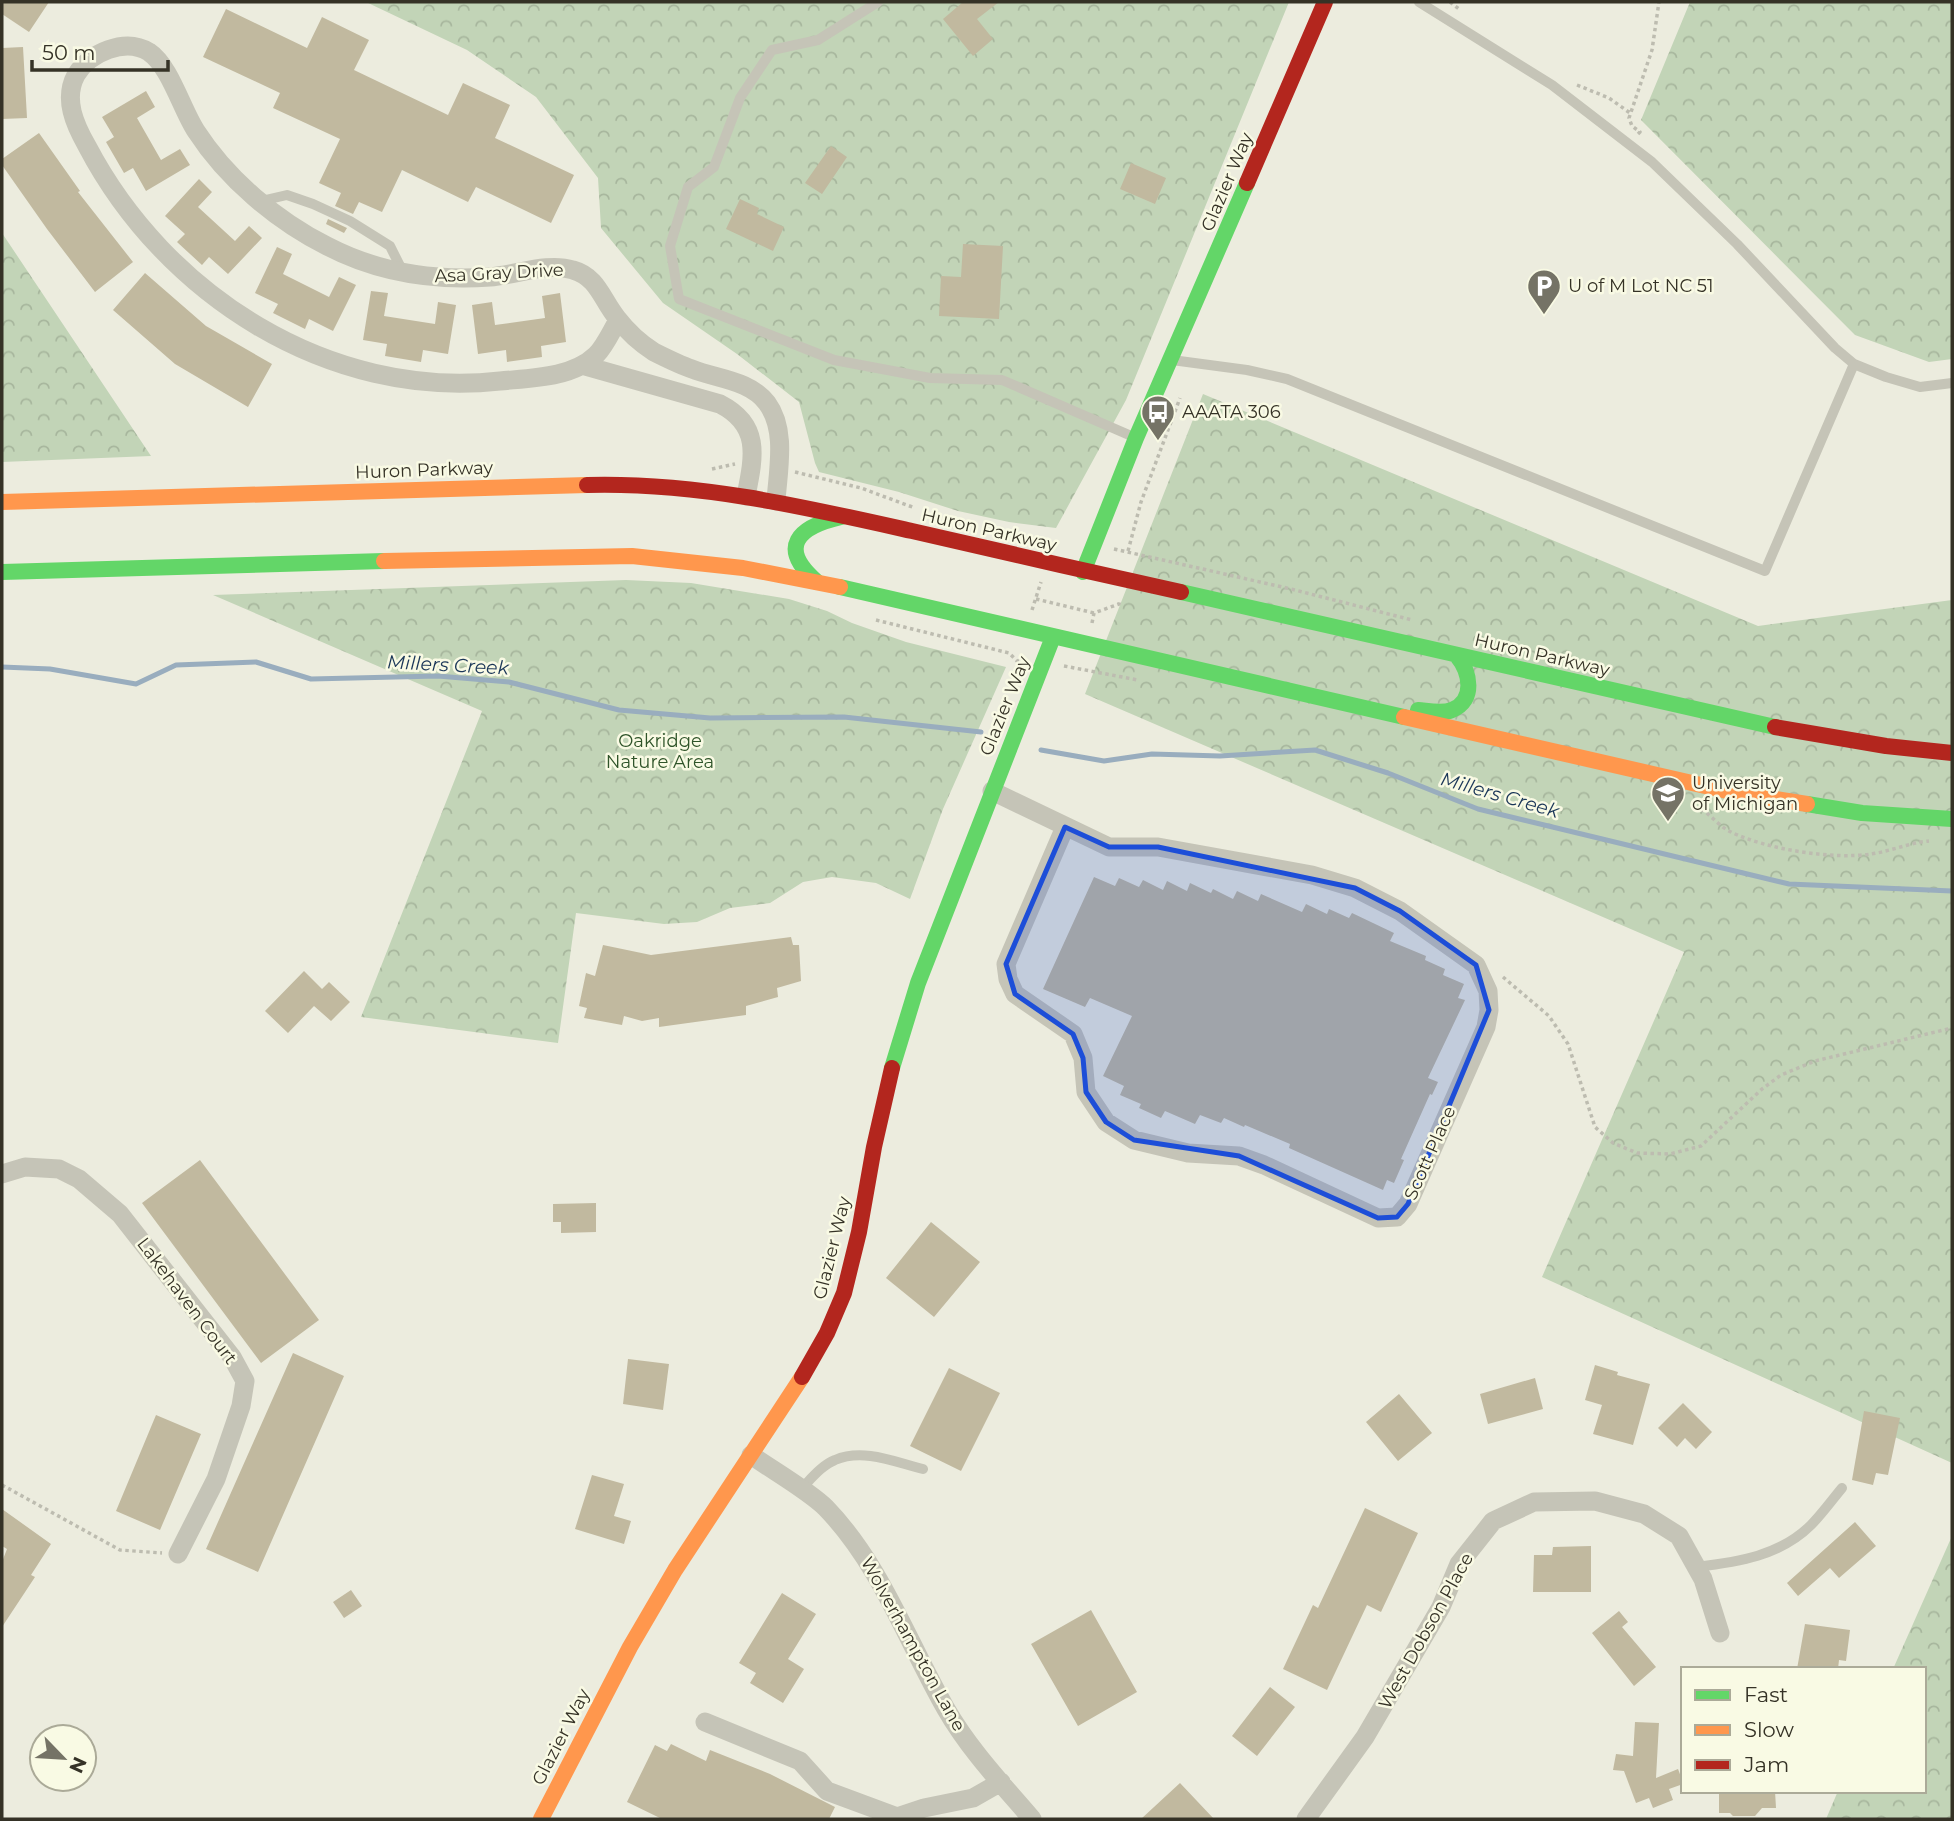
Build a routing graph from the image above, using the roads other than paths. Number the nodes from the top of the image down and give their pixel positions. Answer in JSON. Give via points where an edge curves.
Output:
{"nodes":[{"id":1,"x":878,"y":2,"type":"edge"},
{"id":2,"x":1325,"y":2,"type":"edge"},
{"id":3,"x":1419,"y":2,"type":"edge"},
{"id":4,"x":261,"y":201,"type":"junction"},
{"id":5,"x":403,"y":272,"type":"junction"},
{"id":6,"x":618,"y":320,"type":"junction"},
{"id":7,"x":1171,"y":360,"type":"junction"},
{"id":8,"x":1854,"y":364,"type":"junction"},
{"id":9,"x":582,"y":365,"type":"junction"},
{"id":10,"x":1952,"y":383,"type":"edge"},
{"id":11,"x":1136,"y":438,"type":"junction"},
{"id":12,"x":746,"y":496,"type":"junction"},
{"id":13,"x":776,"y":501,"type":"junction"},
{"id":14,"x":2,"y":502,"type":"edge"},
{"id":15,"x":843,"y":516,"type":"junction"},
{"id":16,"x":2,"y":572,"type":"edge"},
{"id":17,"x":1083,"y":572,"type":"junction"},
{"id":18,"x":817,"y":582,"type":"junction"},
{"id":19,"x":1053,"y":637,"type":"junction"},
{"id":20,"x":1457,"y":656,"type":"junction"},
{"id":21,"x":1363,"y":708,"type":"junction"},
{"id":22,"x":1952,"y":753,"type":"edge"},
{"id":23,"x":992,"y":791,"type":"junction"},
{"id":24,"x":1952,"y":819,"type":"edge"},
{"id":25,"x":1065,"y":827,"type":"junction"},
{"id":26,"x":2,"y":1174,"type":"edge"},
{"id":27,"x":751,"y":1455,"type":"junction"},
{"id":28,"x":923,"y":1469,"type":"dead end"},
{"id":29,"x":1842,"y":1488,"type":"dead end"},
{"id":30,"x":800,"y":1490,"type":"junction"},
{"id":31,"x":178,"y":1554,"type":"road end"},
{"id":32,"x":1696,"y":1567,"type":"junction"},
{"id":33,"x":1720,"y":1633,"type":"dead end"},
{"id":34,"x":705,"y":1722,"type":"dead end"},
{"id":35,"x":1001,"y":1783,"type":"junction"},
{"id":36,"x":541,"y":1819,"type":"edge"},
{"id":37,"x":1032,"y":1819,"type":"edge"},
{"id":38,"x":1306,"y":1819,"type":"edge"}],
"edges":[{"from":1,"to":11,"type":"lane","via":[[818,40],[772,50],[740,97],[714,167],[688,187],[670,246],[679,299],[834,360],[930,378],[1002,380]]},
{"from":2,"to":7,"type":"main road","name":"Glazier Way"},
{"from":3,"to":8,"type":"lane","via":[[1552,85],[1652,162]]},
{"from":4,"to":5,"type":"street","name":"Asa Gray Drive","via":[[328,247]]},
{"from":4,"to":5,"type":"lane","via":[[287,195],[350,221],[390,246]]},
{"from":4,"to":9,"type":"street","name":"Asa Gray Drive","via":[[226,169],[196,131],[162,65],[148,51],[111,48],[90,58],[77,74],[71,109],[96,164],[119,200],[185,274],[262,330],[361,370],[430,382],[540,377]]},
{"from":5,"to":6,"type":"street","name":"Asa Gray Drive","via":[[490,277],[570,268],[598,286]]},
{"from":6,"to":9,"type":"street","name":"Asa Gray Drive","via":[[601,350]]},
{"from":6,"to":13,"type":"street","name":"Asa Gray Drive","via":[[654,351],[739,383],[766,401],[776,418],[779,441]]},
{"from":7,"to":8,"type":"lane","via":[[1287,379],[1765,571]]},
{"from":7,"to":11,"type":"main road","name":"Glazier Way"},
{"from":8,"to":10,"type":"lane","via":[[1920,387]]},
{"from":9,"to":12,"type":"street","via":[[736,412],[752,441]]},
{"from":11,"to":17,"type":"main road","name":"Glazier Way"},
{"from":12,"to":13,"type":"main road","name":"Huron Parkway"},
{"from":12,"to":14,"type":"main road","name":"Huron Parkway","via":[[599,485]]},
{"from":13,"to":15,"type":"main road","name":"Huron Parkway"},
{"from":15,"to":17,"type":"main road","name":"Huron Parkway"},
{"from":15,"to":18,"type":"main road","via":[[808,528],[796,544],[797,564]]},
{"from":16,"to":18,"type":"main road","via":[[610,555],[730,564]]},
{"from":17,"to":20,"type":"main road","name":"Huron Parkway"},
{"from":18,"to":19,"type":"main road"},
{"from":19,"to":21,"type":"main road"},
{"from":19,"to":23,"type":"main road","name":"Glazier Way"},
{"from":20,"to":21,"type":"main road","via":[[1468,670],[1469,685],[1463,700],[1451,710]]},
{"from":20,"to":22,"type":"main road","name":"Huron Parkway","via":[[1804,734]]},
{"from":21,"to":24,"type":"main road","via":[[1727,791],[1863,813]]},
{"from":23,"to":25,"type":"street"},
{"from":23,"to":27,"type":"main road","name":"Glazier Way","via":[[892,1064],[844,1293],[827,1333]]},
{"from":25,"to":25,"type":"street","name":"Scott Place","via":[[1109,847],[1158,847],[1312,875],[1355,888],[1400,911],[1476,965],[1488,991],[1486,1027],[1408,1204],[1397,1217],[1378,1218],[1239,1156],[1188,1153],[1134,1140],[1106,1122],[1086,1092],[1083,1058],[1073,1034],[1015,994],[1008,979],[1006,964]]},
{"from":26,"to":31,"type":"street","name":"Lakehaven Court","via":[[25,1167],[59,1170],[79,1179],[120,1213],[232,1357],[245,1381],[216,1479]]},
{"from":27,"to":30,"type":"street","name":"Wolverhampton Lane"},
{"from":27,"to":36,"type":"main road","name":"Glazier Way","via":[[630,1647]]},
{"from":28,"to":30,"type":"lane","via":[[853,1454],[833,1460]]},
{"from":29,"to":32,"type":"lane","via":[[1809,1527],[1777,1550]]},
{"from":30,"to":35,"type":"street","name":"Wolverhampton Lane","via":[[824,1506],[862,1552],[947,1712]]},
{"from":32,"to":33,"type":"street","name":"West Dobson Place"},
{"from":32,"to":38,"type":"street","name":"West Dobson Place","via":[[1679,1535],[1644,1514],[1595,1500],[1534,1502],[1493,1521],[1459,1564],[1441,1607],[1366,1737]]},
{"from":34,"to":35,"type":"street","via":[[800,1761],[827,1791],[897,1817],[974,1798]]},
{"from":35,"to":37,"type":"street","name":"Wolverhampton Lane"}]}
